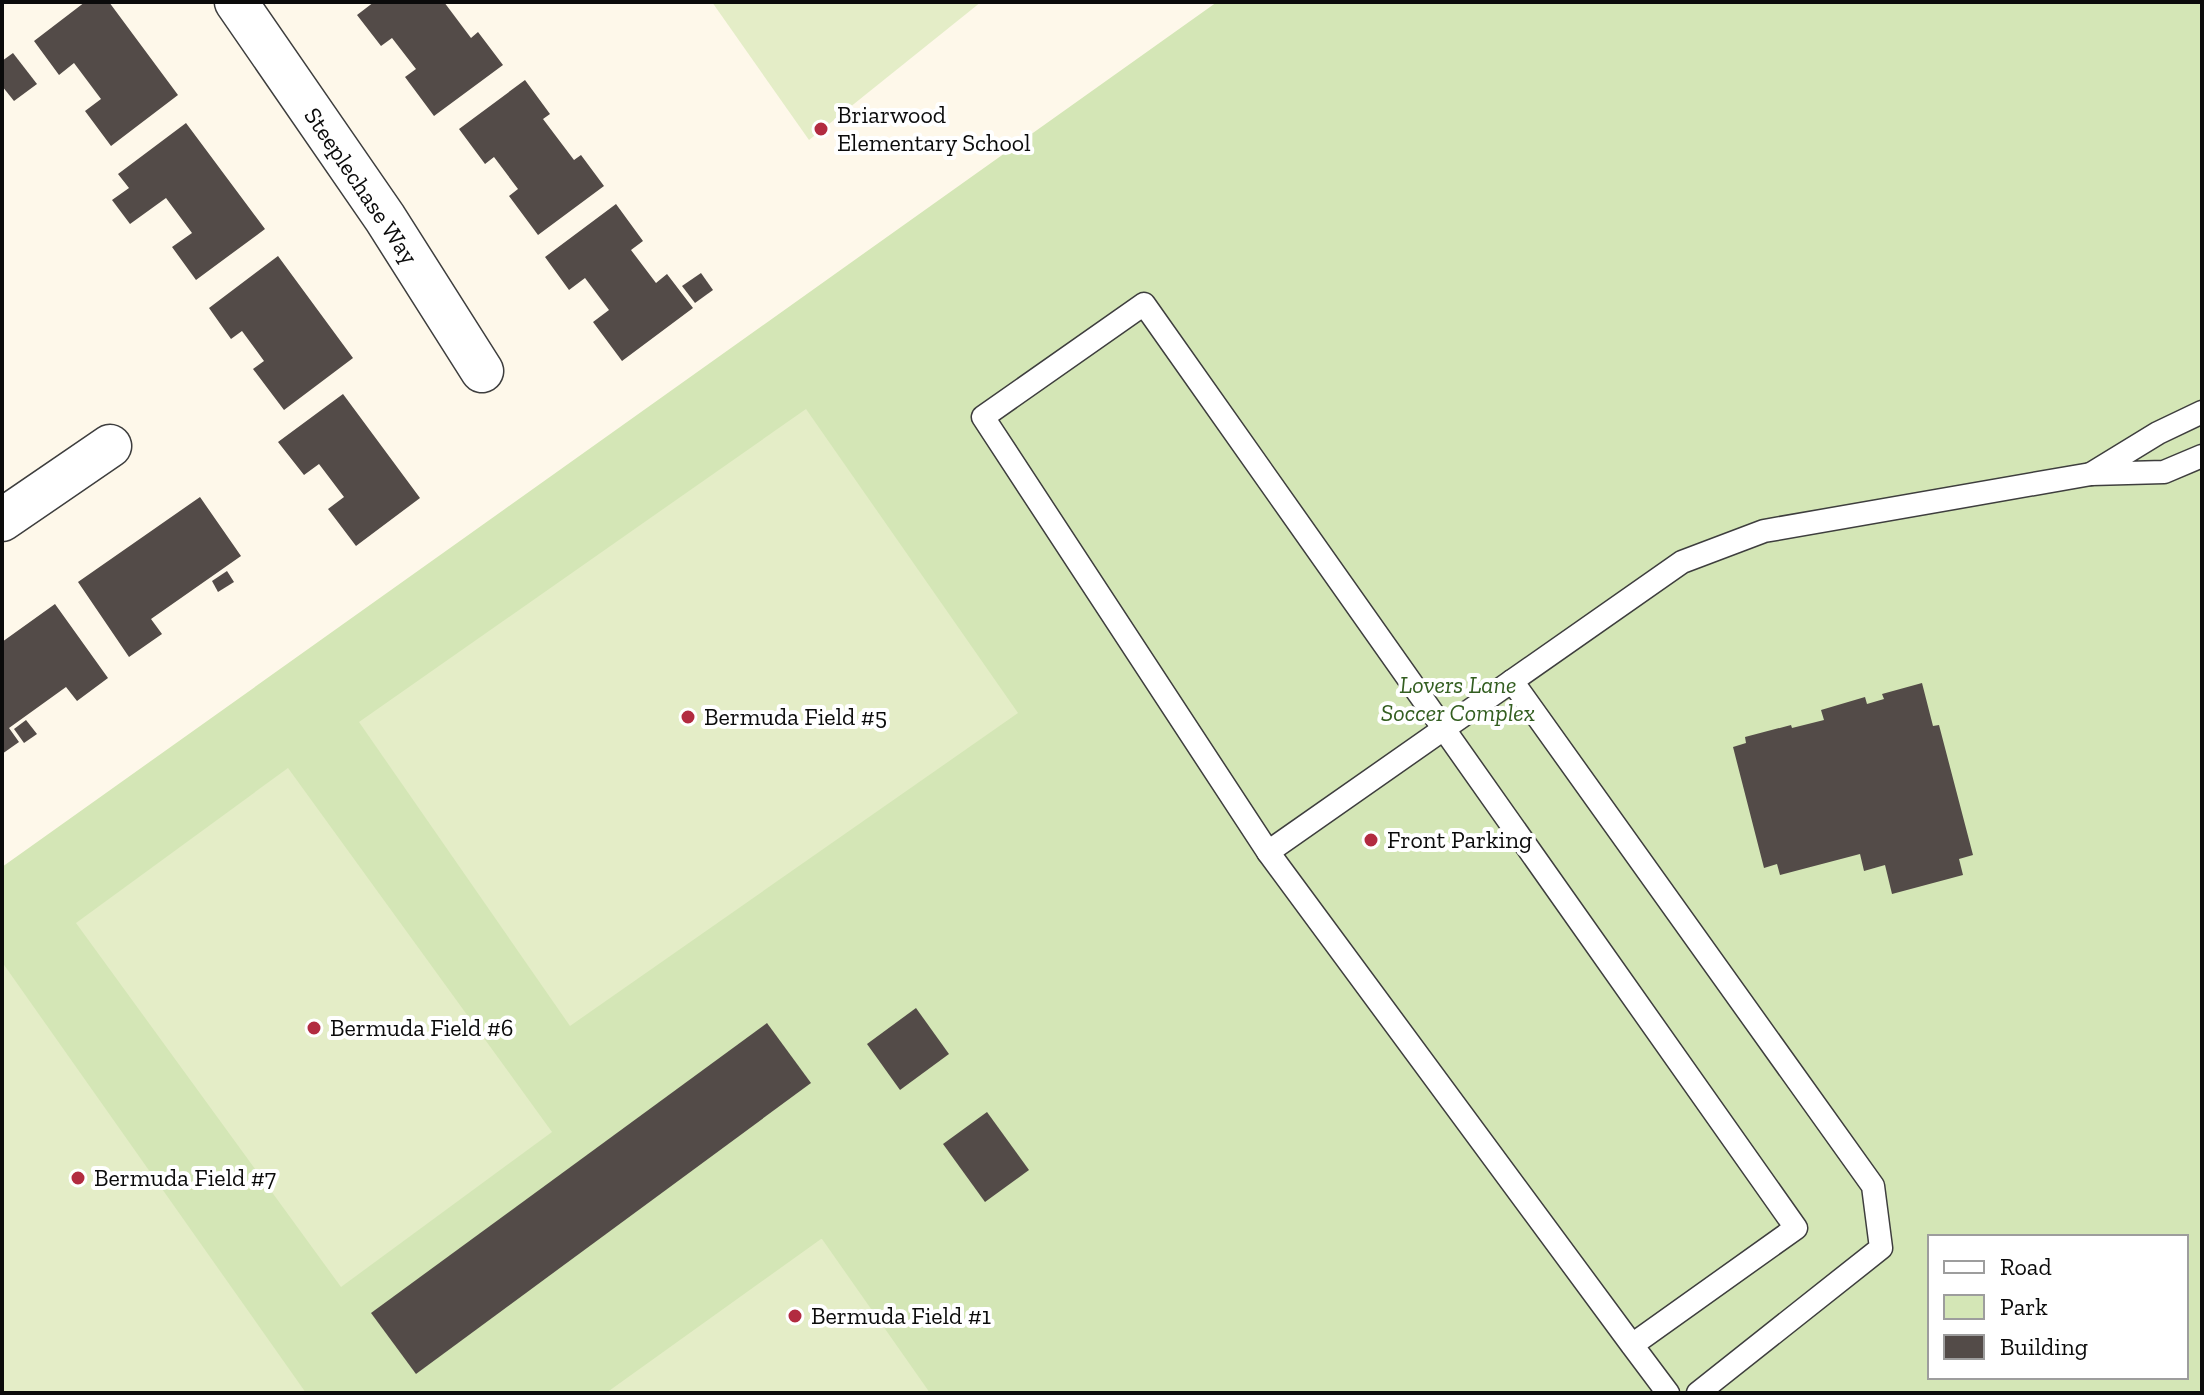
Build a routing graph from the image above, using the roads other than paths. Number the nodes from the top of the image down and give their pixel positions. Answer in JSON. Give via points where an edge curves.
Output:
{"nodes":[{"id":1,"x":236,"y":2,"type":"edge"},
{"id":2,"x":482,"y":371,"type":"dead end"},
{"id":3,"x":2202,"y":412,"type":"edge"},
{"id":4,"x":110,"y":446,"type":"dead end"},
{"id":5,"x":2202,"y":456,"type":"edge"},
{"id":6,"x":2091,"y":474,"type":"junction"},
{"id":7,"x":2,"y":520,"type":"edge"},
{"id":8,"x":1512,"y":681,"type":"junction"},
{"id":9,"x":1445,"y":728,"type":"junction"},
{"id":10,"x":1268,"y":852,"type":"junction"},
{"id":11,"x":1632,"y":1345,"type":"junction"},
{"id":12,"x":1668,"y":1393,"type":"edge"},
{"id":13,"x":1698,"y":1393,"type":"edge"}],
"edges":[{"from":1,"to":2,"type":"street","name":"Steeplechase Way","via":[[385,218]]},
{"from":3,"to":6,"type":"lane"},
{"from":4,"to":7,"type":"street"},
{"from":5,"to":6,"type":"lane","via":[[2164,472]]},
{"from":6,"to":8,"type":"lane","via":[[1764,531],[1682,562]]},
{"from":8,"to":9,"type":"lane"},
{"from":8,"to":13,"type":"lane","via":[[1873,1186],[1881,1248]]},
{"from":9,"to":10,"type":"lane"},
{"from":9,"to":10,"type":"lane","via":[[1144,304],[983,417]]},
{"from":9,"to":11,"type":"lane","via":[[1796,1228]]},
{"from":10,"to":11,"type":"lane"},
{"from":11,"to":12,"type":"lane"}]}
